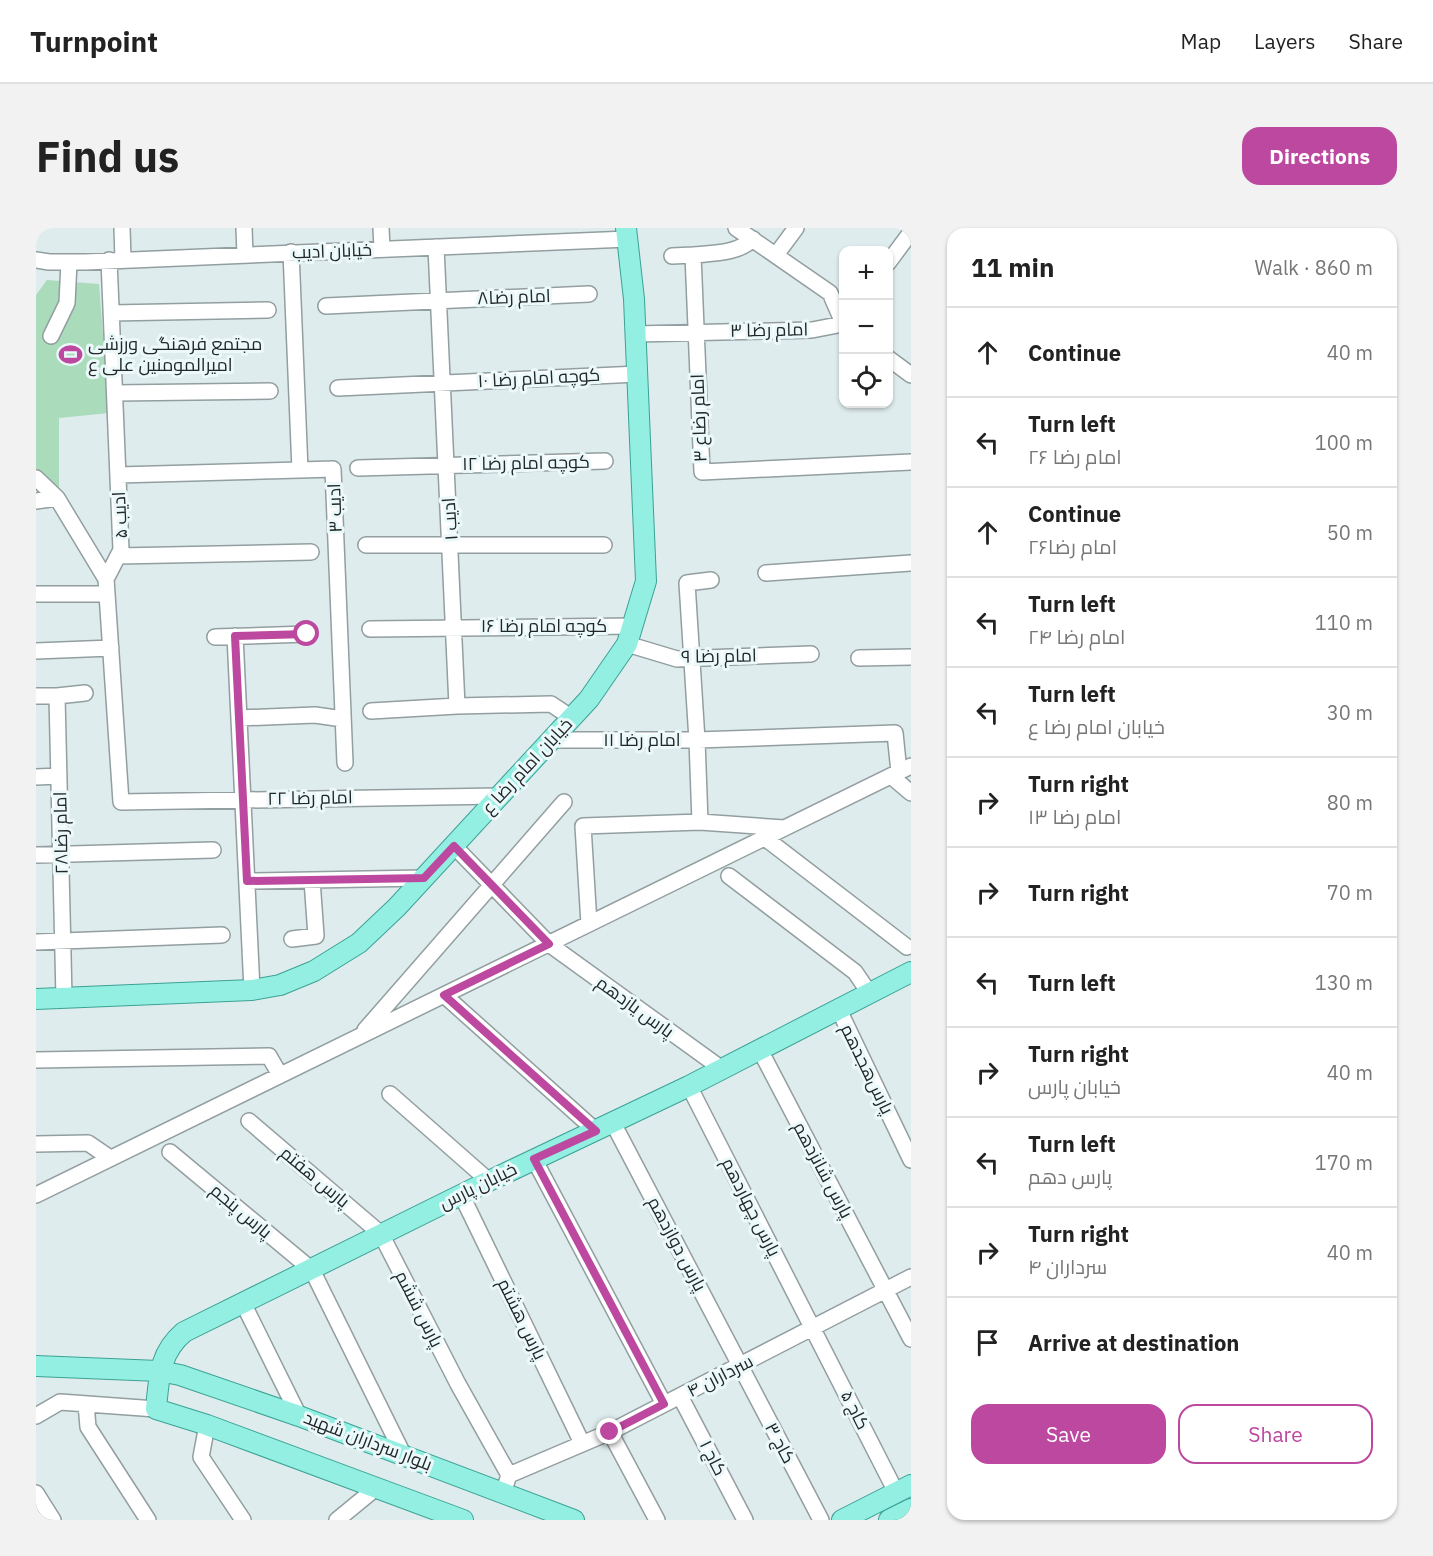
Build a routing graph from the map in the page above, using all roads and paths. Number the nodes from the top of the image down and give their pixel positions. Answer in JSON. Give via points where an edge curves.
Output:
{"nodes":[{"id":1,"x":122,"y":228,"type":"edge"},
{"id":2,"x":244,"y":228,"type":"edge"},
{"id":3,"x":381,"y":228,"type":"edge"},
{"id":4,"x":736,"y":228,"type":"edge"},
{"id":5,"x":796,"y":228,"type":"edge"},
{"id":6,"x":911,"y":232,"type":"edge"},
{"id":7,"x":627,"y":234,"type":"edge"},
{"id":8,"x":753,"y":239,"type":"junction"},
{"id":9,"x":436,"y":247,"type":"junction"},
{"id":10,"x":382,"y":249,"type":"junction"},
{"id":11,"x":291,"y":252,"type":"junction"},
{"id":12,"x":245,"y":255,"type":"junction"},
{"id":13,"x":693,"y":255,"type":"junction"},
{"id":14,"x":776,"y":255,"type":"junction"},
{"id":15,"x":893,"y":255,"type":"edge"},
{"id":16,"x":672,"y":256,"type":"dead end"},
{"id":17,"x":36,"y":260,"type":"edge"},
{"id":18,"x":116,"y":260,"type":"junction"},
{"id":19,"x":69,"y":262,"type":"junction"},
{"id":20,"x":589,"y":294,"type":"dead end"},
{"id":21,"x":439,"y":300,"type":"junction"},
{"id":22,"x":326,"y":306,"type":"dead end"},
{"id":23,"x":268,"y":310,"type":"dead end"},
{"id":24,"x":111,"y":314,"type":"junction"},
{"id":25,"x":839,"y":314,"type":"edge"},
{"id":26,"x":839,"y":325,"type":"edge"},
{"id":27,"x":696,"y":331,"type":"junction"},
{"id":28,"x":636,"y":334,"type":"junction"},
{"id":29,"x":51,"y":336,"type":"dead end"},
{"id":30,"x":893,"y":361,"type":"edge"},
{"id":31,"x":910,"y":372,"type":"edge"},
{"id":32,"x":638,"y":374,"type":"junction"},
{"id":33,"x":441,"y":383,"type":"junction"},
{"id":34,"x":338,"y":388,"type":"dead end"},
{"id":35,"x":270,"y":391,"type":"dead end"},
{"id":36,"x":115,"y":393,"type":"junction"},
{"id":37,"x":605,"y":461,"type":"dead end"},
{"id":38,"x":911,"y":462,"type":"edge"},
{"id":39,"x":446,"y":465,"type":"junction"},
{"id":40,"x":358,"y":468,"type":"dead end"},
{"id":41,"x":300,"y":470,"type":"junction"},
{"id":42,"x":118,"y":475,"type":"junction"},
{"id":43,"x":36,"y":478,"type":"edge"},
{"id":44,"x":57,"y":498,"type":"junction"},
{"id":45,"x":36,"y":501,"type":"edge"},
{"id":46,"x":366,"y":545,"type":"dead end"},
{"id":47,"x":604,"y":545,"type":"dead end"},
{"id":48,"x":452,"y":547,"type":"junction"},
{"id":49,"x":311,"y":552,"type":"dead end"},
{"id":50,"x":118,"y":556,"type":"junction"},
{"id":51,"x":911,"y":563,"type":"edge"},
{"id":52,"x":766,"y":573,"type":"dead end"},
{"id":53,"x":711,"y":580,"type":"dead end"},
{"id":54,"x":106,"y":587,"type":"junction"},
{"id":55,"x":36,"y":594,"type":"edge"},
{"id":56,"x":454,"y":627,"type":"junction"},
{"id":57,"x":370,"y":629,"type":"dead end"},
{"id":58,"x":307,"y":634,"type":"dead end"},
{"id":59,"x":631,"y":635,"type":"junction"},
{"id":60,"x":235,"y":636,"type":"junction"},
{"id":61,"x":215,"y":637,"type":"dead end"},
{"id":62,"x":111,"y":648,"type":"junction"},
{"id":63,"x":36,"y":651,"type":"edge"},
{"id":64,"x":812,"y":654,"type":"dead end"},
{"id":65,"x":911,"y":657,"type":"edge"},
{"id":66,"x":693,"y":658,"type":"junction"},
{"id":67,"x":859,"y":658,"type":"dead end"},
{"id":68,"x":85,"y":693,"type":"dead end"},
{"id":69,"x":36,"y":696,"type":"edge"},
{"id":70,"x":57,"y":696,"type":"junction"},
{"id":71,"x":457,"y":706,"type":"junction"},
{"id":72,"x":371,"y":711,"type":"dead end"},
{"id":73,"x":239,"y":718,"type":"junction"},
{"id":74,"x":572,"y":718,"type":"junction"},
{"id":75,"x":343,"y":719,"type":"junction"},
{"id":76,"x":551,"y":740,"type":"junction"},
{"id":77,"x":697,"y":740,"type":"junction"},
{"id":78,"x":345,"y":763,"type":"dead end"},
{"id":79,"x":900,"y":772,"type":"edge"},
{"id":80,"x":59,"y":776,"type":"junction"},
{"id":81,"x":36,"y":777,"type":"edge"},
{"id":82,"x":911,"y":793,"type":"edge"},
{"id":83,"x":499,"y":796,"type":"junction"},
{"id":84,"x":244,"y":799,"type":"junction"},
{"id":85,"x":564,"y":802,"type":"dead end"},
{"id":86,"x":700,"y":822,"type":"junction"},
{"id":87,"x":786,"y":828,"type":"junction"},
{"id":88,"x":765,"y":838,"type":"junction"},
{"id":89,"x":454,"y":846,"type":"junction"},
{"id":90,"x":213,"y":850,"type":"dead end"},
{"id":91,"x":61,"y":854,"type":"junction"},
{"id":92,"x":36,"y":855,"type":"edge"},
{"id":93,"x":729,"y":876,"type":"dead end"},
{"id":94,"x":424,"y":878,"type":"junction"},
{"id":95,"x":312,"y":880,"type":"junction"},
{"id":96,"x":247,"y":881,"type":"junction"},
{"id":97,"x":490,"y":886,"type":"junction"},
{"id":98,"x":589,"y":924,"type":"junction"},
{"id":99,"x":222,"y":935,"type":"dead end"},
{"id":100,"x":63,"y":939,"type":"junction"},
{"id":101,"x":292,"y":939,"type":"dead end"},
{"id":102,"x":36,"y":942,"type":"edge"},
{"id":103,"x":549,"y":944,"type":"junction"},
{"id":104,"x":907,"y":947,"type":"dead end"},
{"id":105,"x":911,"y":972,"type":"edge"},
{"id":106,"x":252,"y":990,"type":"junction"},
{"id":107,"x":870,"y":994,"type":"junction"},
{"id":108,"x":444,"y":995,"type":"junction"},
{"id":109,"x":64,"y":998,"type":"junction"},
{"id":110,"x":36,"y":999,"type":"edge"},
{"id":111,"x":839,"y":1010,"type":"junction"},
{"id":112,"x":360,"y":1036,"type":"junction"},
{"id":113,"x":760,"y":1050,"type":"junction"},
{"id":114,"x":36,"y":1060,"type":"edge"},
{"id":115,"x":722,"y":1069,"type":"junction"},
{"id":116,"x":280,"y":1075,"type":"junction"},
{"id":117,"x":689,"y":1086,"type":"junction"},
{"id":118,"x":390,"y":1094,"type":"dead end"},
{"id":119,"x":249,"y":1121,"type":"dead end"},
{"id":120,"x":605,"y":1127,"type":"junction"},
{"id":121,"x":36,"y":1144,"type":"edge"},
{"id":122,"x":170,"y":1152,"type":"dead end"},
{"id":123,"x":110,"y":1158,"type":"junction"},
{"id":124,"x":534,"y":1159,"type":"junction"},
{"id":125,"x":911,"y":1160,"type":"edge"},
{"id":126,"x":489,"y":1180,"type":"junction"},
{"id":127,"x":461,"y":1194,"type":"junction"},
{"id":128,"x":36,"y":1196,"type":"edge"},
{"id":129,"x":381,"y":1234,"type":"junction"},
{"id":130,"x":312,"y":1270,"type":"junction"},
{"id":131,"x":911,"y":1277,"type":"edge"},
{"id":132,"x":886,"y":1290,"type":"junction"},
{"id":133,"x":243,"y":1303,"type":"junction"},
{"id":134,"x":813,"y":1328,"type":"junction"},
{"id":135,"x":911,"y":1340,"type":"edge"},
{"id":136,"x":740,"y":1365,"type":"junction"},
{"id":137,"x":36,"y":1366,"type":"edge"},
{"id":138,"x":159,"y":1371,"type":"junction"},
{"id":139,"x":680,"y":1396,"type":"junction"},
{"id":140,"x":86,"y":1404,"type":"junction"},
{"id":141,"x":664,"y":1404,"type":"junction"},
{"id":142,"x":156,"y":1409,"type":"junction"},
{"id":143,"x":36,"y":1416,"type":"edge"},
{"id":144,"x":299,"y":1416,"type":"junction"},
{"id":145,"x":207,"y":1425,"type":"junction"},
{"id":146,"x":610,"y":1432,"type":"junction"},
{"id":147,"x":582,"y":1443,"type":"junction"},
{"id":148,"x":403,"y":1455,"type":"junction"},
{"id":149,"x":506,"y":1484,"type":"junction"},
{"id":150,"x":376,"y":1488,"type":"junction"},
{"id":151,"x":904,"y":1489,"type":"edge"},
{"id":152,"x":36,"y":1493,"type":"edge"},
{"id":153,"x":911,"y":1509,"type":"edge"},
{"id":154,"x":562,"y":1518,"type":"edge"},
{"id":155,"x":53,"y":1520,"type":"edge"},
{"id":156,"x":148,"y":1520,"type":"edge"},
{"id":157,"x":243,"y":1520,"type":"edge"},
{"id":158,"x":336,"y":1520,"type":"edge"},
{"id":159,"x":463,"y":1520,"type":"edge"},
{"id":160,"x":657,"y":1520,"type":"edge"},
{"id":161,"x":745,"y":1520,"type":"edge"},
{"id":162,"x":821,"y":1520,"type":"edge"},
{"id":163,"x":842,"y":1520,"type":"edge"},
{"id":164,"x":889,"y":1520,"type":"edge"}],
"edges":[{"from":1,"to":18,"type":"street","name":"ادیب ۵"},
{"from":2,"to":12,"type":"street"},
{"from":3,"to":10,"type":"street"},
{"from":4,"to":8,"type":"street"},
{"from":5,"to":14,"type":"street"},
{"from":6,"to":15,"type":"street"},
{"from":7,"to":9,"type":"street","name":"خیابان ادیب"},
{"from":7,"to":28,"type":"main road","name":"خیابان امام رضا ع"},
{"from":8,"to":13,"type":"street","via":[[745,247]]},
{"from":8,"to":14,"type":"street"},
{"from":9,"to":10,"type":"street","name":"خیابان ادیب"},
{"from":9,"to":21,"type":"street","name":"ادیب ۱"},
{"from":10,"to":11,"type":"street","name":"خیابان ادیب"},
{"from":11,"to":12,"type":"street","name":"خیابان ادیب"},
{"from":11,"to":41,"type":"street","name":"ادیب ۳"},
{"from":12,"to":18,"type":"street","name":"خیابان ادیب"},
{"from":13,"to":16,"type":"street"},
{"from":13,"to":27,"type":"street"},
{"from":14,"to":25,"type":"street","via":[[830,293]]},
{"from":17,"to":19,"type":"street","name":"خیابان ادیب"},
{"from":18,"to":19,"type":"street","name":"خیابان ادیب"},
{"from":18,"to":24,"type":"street","name":"ادیب ۵"},
{"from":19,"to":29,"type":"street","via":[[67,303]]},
{"from":20,"to":21,"type":"street","name":"امام رضا۸"},
{"from":21,"to":22,"type":"street","name":"امام رضا۸"},
{"from":21,"to":33,"type":"street","name":"ادیب ۱"},
{"from":23,"to":24,"type":"street"},
{"from":24,"to":36,"type":"street","name":"ادیب ۵"},
{"from":26,"to":27,"type":"street","name":"امام رضا ۳","via":[[812,330]]},
{"from":27,"to":28,"type":"street","name":"امام رضا ۳"},
{"from":27,"to":38,"type":"street","name":"امام رضا‌ع ۳","via":[[702,472]]},
{"from":28,"to":32,"type":"main road","name":"خیابان امام رضا ع"},
{"from":30,"to":31,"type":"street"},
{"from":32,"to":33,"type":"street","name":"کوچه امام رضا ۱۰"},
{"from":32,"to":59,"type":"main road","name":"خیابان امام رضا ع","via":[[646,582]]},
{"from":33,"to":34,"type":"street","name":"کوچه امام رضا ۱۰"},
{"from":33,"to":39,"type":"street","name":"ادیب ۱"},
{"from":35,"to":36,"type":"street"},
{"from":36,"to":42,"type":"street","name":"ادیب ۵"},
{"from":37,"to":39,"type":"street","name":"کوچه امام رضا ۱۲"},
{"from":39,"to":40,"type":"street","name":"کوچه امام رضا ۱۲"},
{"from":39,"to":48,"type":"street","name":"ادیب ۱"},
{"from":41,"to":42,"type":"street"},
{"from":41,"to":75,"type":"street","name":"ادیب ۳","via":[[333,469]]},
{"from":42,"to":50,"type":"street","name":"ادیب ۵"},
{"from":43,"to":44,"type":"street"},
{"from":44,"to":45,"type":"street"},
{"from":44,"to":54,"type":"street"},
{"from":46,"to":48,"type":"street"},
{"from":47,"to":48,"type":"street"},
{"from":48,"to":56,"type":"street","name":"ادیب ۱"},
{"from":49,"to":50,"type":"street"},
{"from":50,"to":54,"type":"street","name":"ادیب ۵"},
{"from":51,"to":52,"type":"street"},
{"from":53,"to":66,"type":"street","via":[[687,583]]},
{"from":54,"to":55,"type":"street"},
{"from":54,"to":62,"type":"street"},
{"from":56,"to":57,"type":"street","name":"کوچه امام رضا ۱۶"},
{"from":56,"to":59,"type":"street","name":"کوچه امام رضا ۱۶"},
{"from":56,"to":71,"type":"street","name":"ادیب ۱"},
{"from":58,"to":60,"type":"street"},
{"from":59,"to":66,"type":"street","name":"امام رضا ۹","via":[[677,659]]},
{"from":59,"to":74,"type":"main road","name":"خیابان امام رضا ع","via":[[610,672]]},
{"from":60,"to":61,"type":"street"},
{"from":60,"to":73,"type":"street"},
{"from":62,"to":63,"type":"street"},
{"from":62,"to":84,"type":"street","name":"امام رضا ۲۲","via":[[122,802]]},
{"from":64,"to":66,"type":"street","name":"امام رضا ۹"},
{"from":65,"to":67,"type":"street"},
{"from":66,"to":77,"type":"street"},
{"from":68,"to":70,"type":"street"},
{"from":69,"to":70,"type":"street"},
{"from":70,"to":80,"type":"street","name":"امام رضا۲۸"},
{"from":71,"to":72,"type":"street"},
{"from":71,"to":74,"type":"street","via":[[551,704]]},
{"from":73,"to":75,"type":"street","via":[[315,715]]},
{"from":73,"to":84,"type":"street"},
{"from":74,"to":76,"type":"main road","name":"خیابان امام رضا ع"},
{"from":75,"to":78,"type":"street","name":"ادیب ۳"},
{"from":76,"to":77,"type":"street","name":"امام رضا ۱۱"},
{"from":76,"to":83,"type":"main road","name":"خیابان امام رضا ع"},
{"from":77,"to":79,"type":"street","name":"امام رضا ۱۱","via":[[895,733]]},
{"from":77,"to":86,"type":"street"},
{"from":79,"to":82,"type":"street"},
{"from":79,"to":87,"type":"street"},
{"from":80,"to":81,"type":"street"},
{"from":80,"to":91,"type":"street","name":"امام رضا۲۸"},
{"from":83,"to":84,"type":"street","name":"امام رضا ۲۲"},
{"from":83,"to":89,"type":"main road","name":"خیابان امام رضا ع"},
{"from":84,"to":96,"type":"street"},
{"from":85,"to":97,"type":"street"},
{"from":86,"to":87,"type":"street"},
{"from":86,"to":98,"type":"street","via":[[583,826]]},
{"from":87,"to":88,"type":"street"},
{"from":88,"to":98,"type":"street"},
{"from":88,"to":104,"type":"street"},
{"from":89,"to":94,"type":"main road","name":"خیابان امام رضا ع"},
{"from":89,"to":97,"type":"street","name":"پارس‌‌ یازدهم"},
{"from":90,"to":91,"type":"street"},
{"from":91,"to":92,"type":"street"},
{"from":91,"to":100,"type":"street","name":"امام رضا۲۸"},
{"from":93,"to":107,"type":"street","via":[[855,972]]},
{"from":94,"to":95,"type":"street"},
{"from":94,"to":106,"type":"main road","name":"خیابان امام رضا ع","via":[[359,943],[314,971],[280,985]]},
{"from":95,"to":96,"type":"street"},
{"from":95,"to":101,"type":"street","via":[[316,936]]},
{"from":96,"to":106,"type":"street"},
{"from":97,"to":103,"type":"street","name":"پارس‌‌ یازدهم"},
{"from":97,"to":112,"type":"street"},
{"from":98,"to":103,"type":"street"},
{"from":99,"to":100,"type":"street"},
{"from":100,"to":102,"type":"street"},
{"from":100,"to":109,"type":"street","name":"امام رضا۲۸"},
{"from":103,"to":108,"type":"street"},
{"from":103,"to":115,"type":"street","name":"پارس‌‌ یازدهم"},
{"from":105,"to":107,"type":"main road","name":"خیابان پارس"},
{"from":106,"to":109,"type":"main road","name":"خیابان امام رضا ع"},
{"from":107,"to":111,"type":"main road","name":"خیابان پارس"},
{"from":108,"to":112,"type":"street"},
{"from":108,"to":120,"type":"street"},
{"from":109,"to":110,"type":"main road","name":"خیابان امام رضا ع"},
{"from":111,"to":113,"type":"main road","name":"خیابان پارس"},
{"from":111,"to":125,"type":"street","name":"پارس‌‌هجدهم"},
{"from":112,"to":116,"type":"street"},
{"from":113,"to":115,"type":"main road","name":"خیابان پارس"},
{"from":113,"to":132,"type":"street","name":"پارس‌‌ شانزدهم"},
{"from":114,"to":116,"type":"street","via":[[269,1056]]},
{"from":115,"to":117,"type":"main road","name":"خیابان پارس"},
{"from":116,"to":123,"type":"street"},
{"from":117,"to":120,"type":"main road","name":"خیابان پارس"},
{"from":117,"to":134,"type":"street","name":"پارس‌‌ چهاردهم"},
{"from":118,"to":126,"type":"street"},
{"from":119,"to":129,"type":"street","name":"پارس‌‌ هفتم"},
{"from":120,"to":124,"type":"main road","name":"خیابان پارس"},
{"from":120,"to":136,"type":"street","name":"پارس‌‌ دوازدهم"},
{"from":121,"to":123,"type":"street","via":[[88,1143]]},
{"from":122,"to":130,"type":"street","name":"پارس‌‌ پنجم"},
{"from":123,"to":128,"type":"street"},
{"from":124,"to":126,"type":"main road","name":"خیابان پارس"},
{"from":124,"to":141,"type":"street"},
{"from":126,"to":127,"type":"main road","name":"خیابان پارس"},
{"from":127,"to":129,"type":"main road","name":"خیابان پارس"},
{"from":127,"to":147,"type":"street","name":"پارس‌‌ هشتم"},
{"from":129,"to":130,"type":"main road","name":"خیابان پارس"},
{"from":129,"to":149,"type":"street","name":"پارس‌‌ ششم"},
{"from":130,"to":133,"type":"main road","name":"خیابان پارس"},
{"from":130,"to":148,"type":"street"},
{"from":131,"to":132,"type":"street","name":"سرداران ۴"},
{"from":132,"to":134,"type":"street","name":"سرداران ۴"},
{"from":132,"to":135,"type":"street","name":"پارس‌‌ شانزدهم"},
{"from":133,"to":138,"type":"main road","name":"خیابان پارس","via":[[184,1332],[171,1343]]},
{"from":133,"to":144,"type":"street"},
{"from":134,"to":136,"type":"street","name":"سرداران ۴"},
{"from":134,"to":151,"type":"street","name":"کاج ۵"},
{"from":136,"to":139,"type":"street","name":"سرداران ۴"},
{"from":136,"to":162,"type":"street","name":"کاج ۳"},
{"from":137,"to":138,"type":"main road","name":"بلوار سرداران شهید"},
{"from":138,"to":142,"type":"main road","name":"خیابان پارس"},
{"from":138,"to":144,"type":"main road","name":"بلوار سرداران شهید"},
{"from":139,"to":141,"type":"street","name":"سرداران ۴"},
{"from":139,"to":161,"type":"street","name":"کاج ۱"},
{"from":140,"to":142,"type":"street"},
{"from":140,"to":143,"type":"street","via":[[60,1402]]},
{"from":140,"to":156,"type":"street","via":[[88,1427]]},
{"from":141,"to":146,"type":"street","name":"سرداران ۴"},
{"from":142,"to":145,"type":"main road"},
{"from":144,"to":148,"type":"main road","name":"بلوار سرداران شهید"},
{"from":145,"to":150,"type":"main road"},
{"from":145,"to":157,"type":"street","via":[[201,1457]]},
{"from":146,"to":147,"type":"street","name":"سرداران ۴"},
{"from":146,"to":160,"type":"street"},
{"from":147,"to":149,"type":"street","name":"سرداران ۴"},
{"from":148,"to":149,"type":"main road","name":"بلوار سرداران شهید"},
{"from":149,"to":154,"type":"main road","name":"بلوار سرداران شهید"},
{"from":150,"to":158,"type":"street"},
{"from":150,"to":159,"type":"main road"},
{"from":151,"to":163,"type":"main road"},
{"from":152,"to":155,"type":"street"},
{"from":153,"to":164,"type":"main road"}]}
